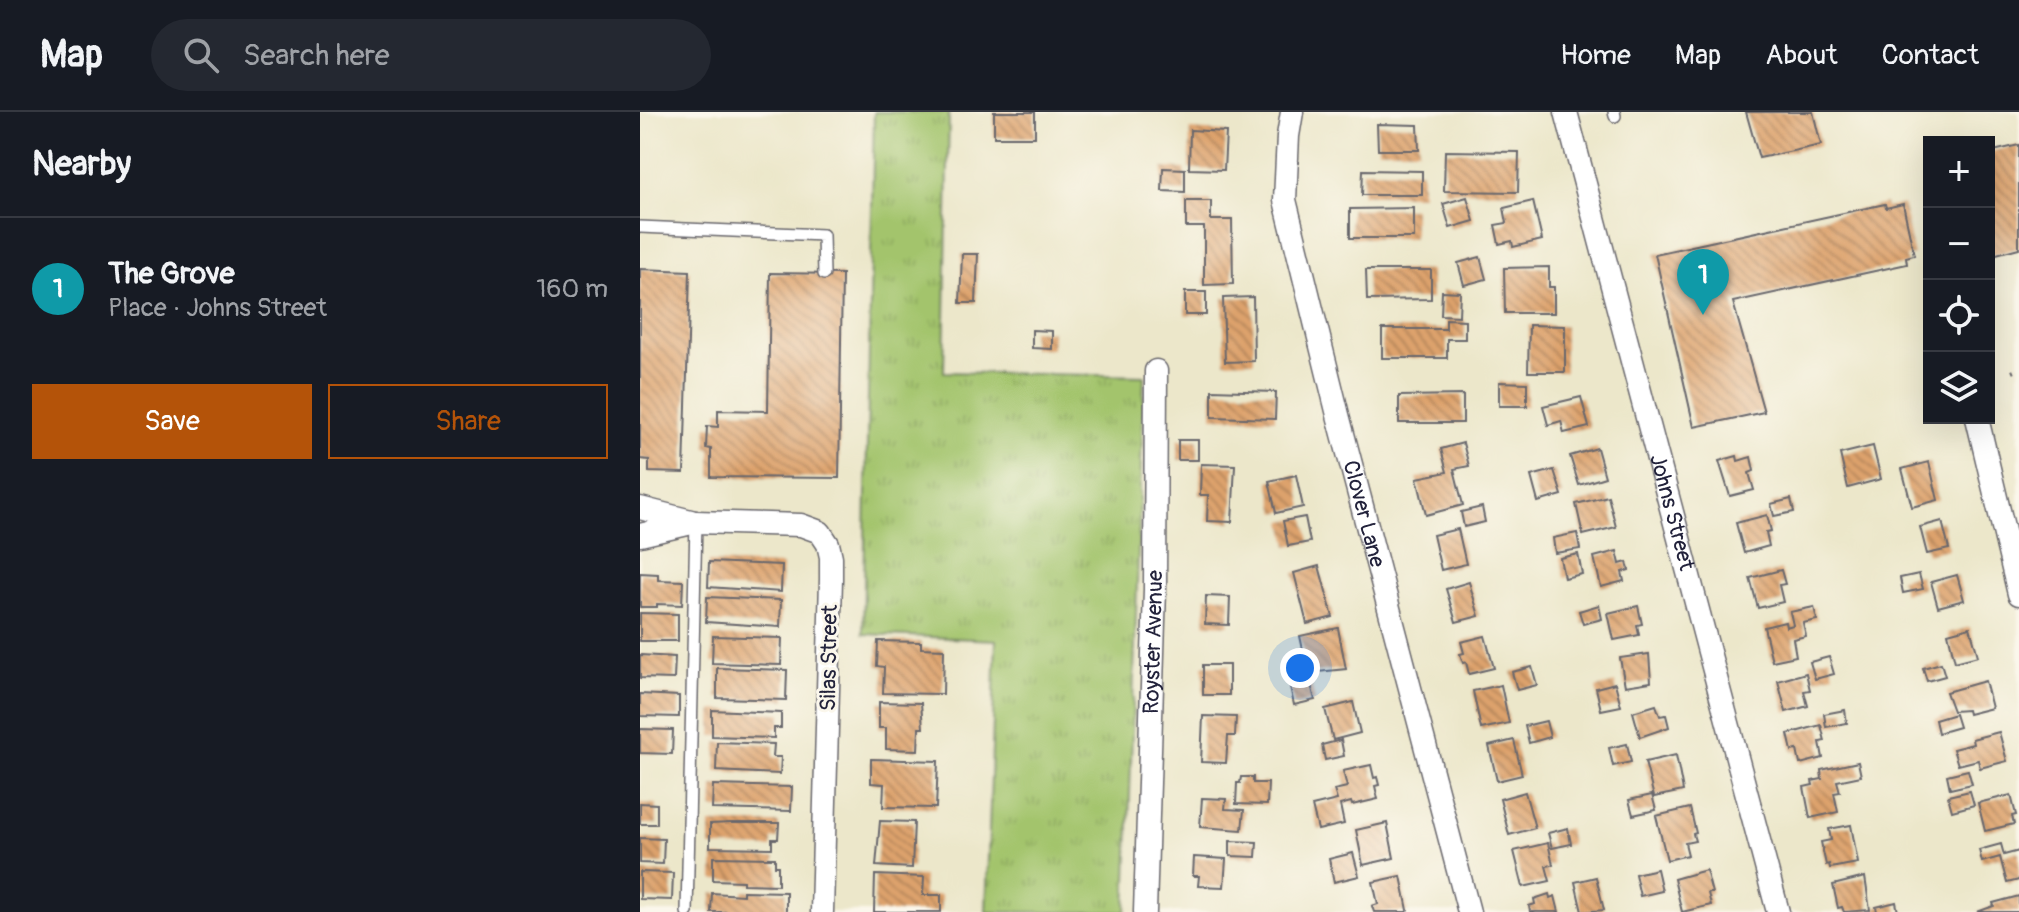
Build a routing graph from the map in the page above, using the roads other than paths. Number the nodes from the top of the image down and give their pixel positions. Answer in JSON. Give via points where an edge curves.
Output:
{"nodes":[{"id":1,"x":1292,"y":112,"type":"edge"},
{"id":2,"x":1566,"y":112,"type":"edge"},
{"id":3,"x":640,"y":227,"type":"edge"},
{"id":4,"x":824,"y":274,"type":"dead end"},
{"id":5,"x":1156,"y":371,"type":"dead end"},
{"id":6,"x":1978,"y":424,"type":"edge"},
{"id":7,"x":640,"y":508,"type":"edge"},
{"id":8,"x":696,"y":522,"type":"junction"},
{"id":9,"x":640,"y":535,"type":"edge"},
{"id":10,"x":2019,"y":594,"type":"edge"},
{"id":11,"x":687,"y":912,"type":"edge"},
{"id":12,"x":822,"y":912,"type":"edge"},
{"id":13,"x":1145,"y":912,"type":"edge"},
{"id":14,"x":1469,"y":912,"type":"edge"},
{"id":15,"x":1778,"y":912,"type":"edge"}],
"edges":[{"from":1,"to":14,"type":"street","name":"Clover Lane","via":[[1285,200]]},
{"from":2,"to":15,"type":"street","name":"Johns Street"},
{"from":3,"to":4,"type":"lane","via":[[823,235]]},
{"from":5,"to":13,"type":"street","name":"Royster Avenue"},
{"from":6,"to":10,"type":"street"},
{"from":7,"to":8,"type":"street","name":"Silas Street"},
{"from":8,"to":9,"type":"street","name":"Silas Street"},
{"from":8,"to":11,"type":"lane"},
{"from":8,"to":12,"type":"street","name":"Silas Street","via":[[801,525],[820,532],[828,544]]}]}
